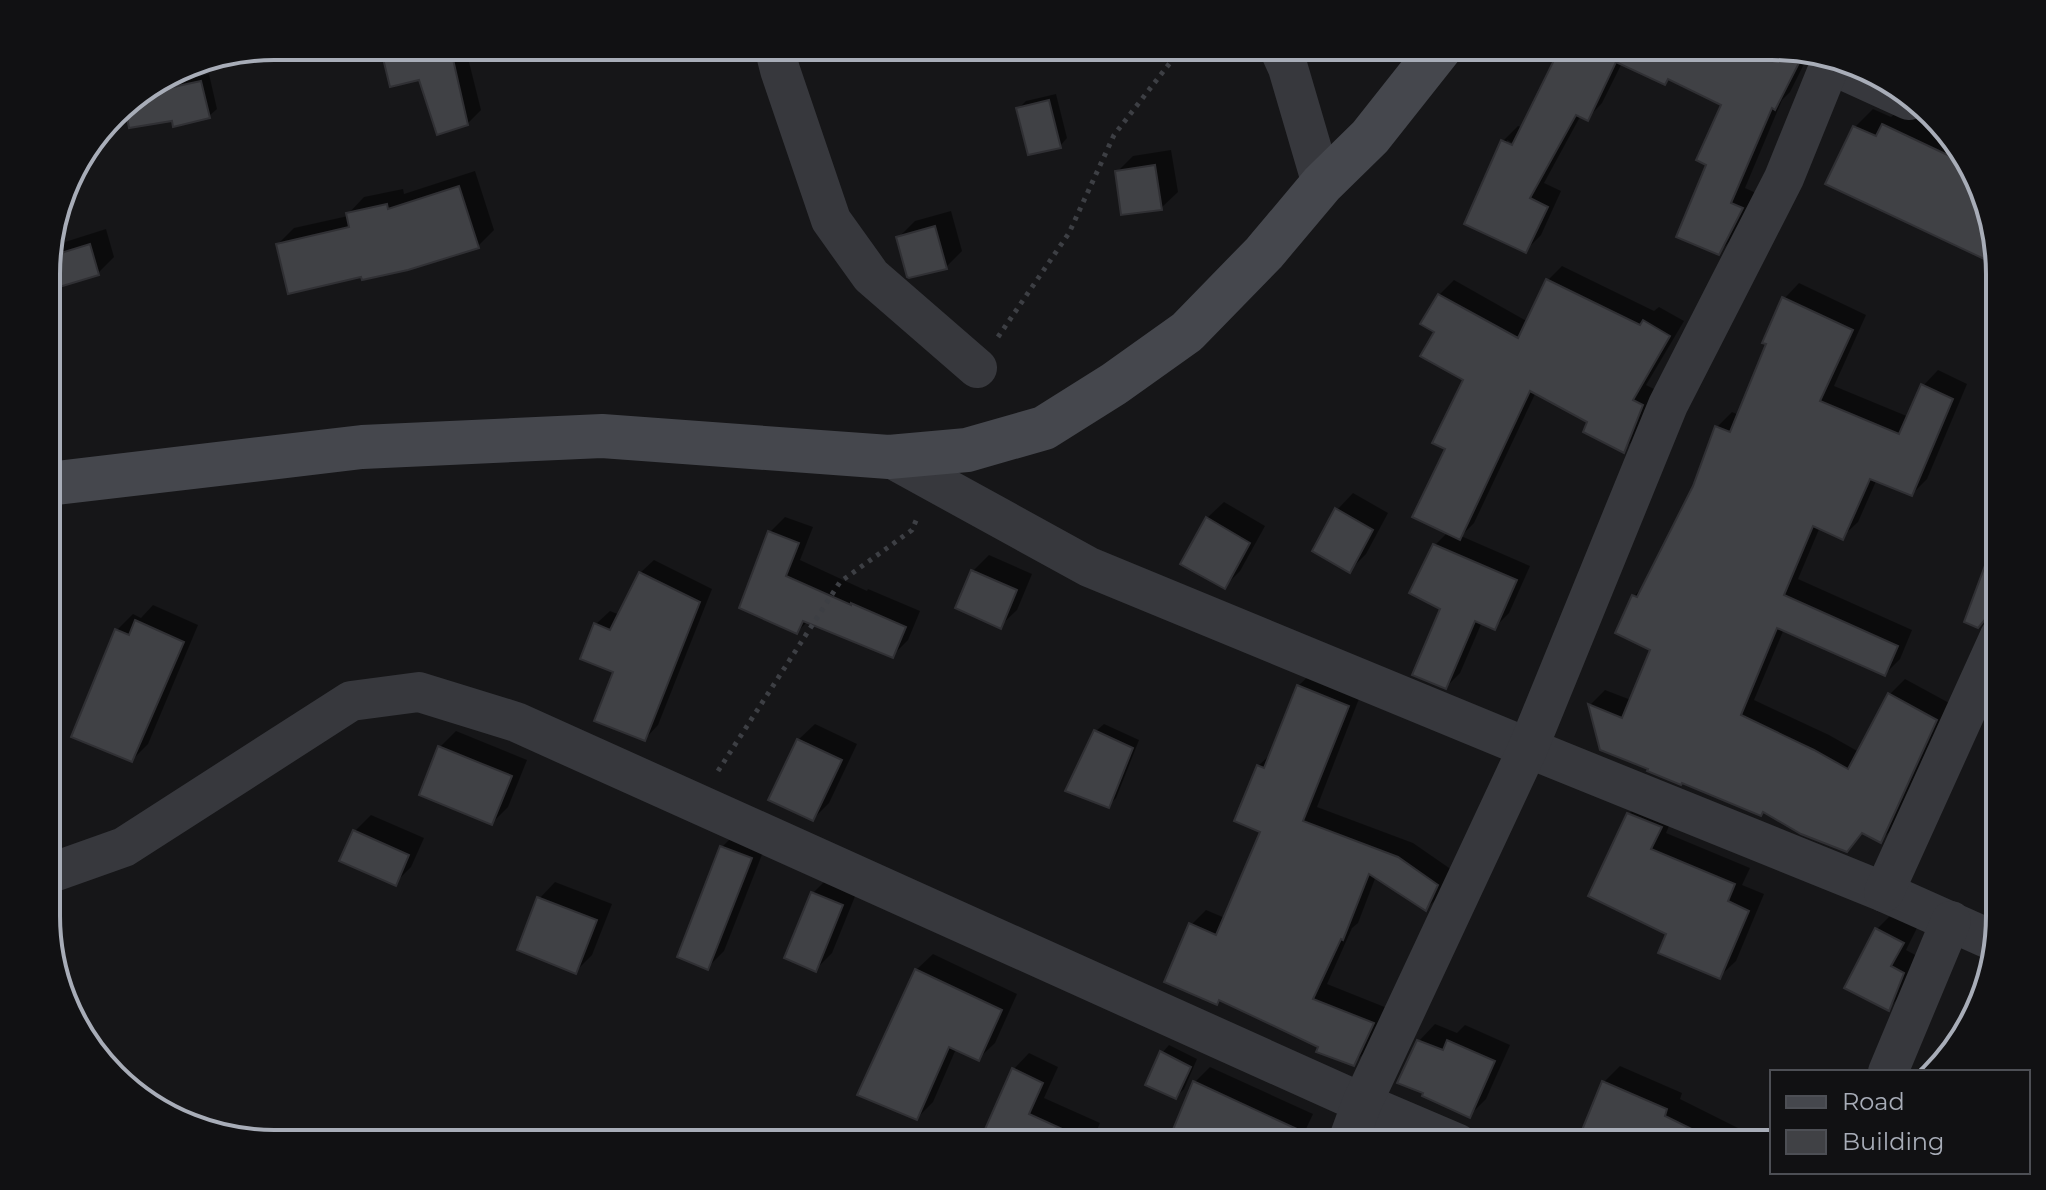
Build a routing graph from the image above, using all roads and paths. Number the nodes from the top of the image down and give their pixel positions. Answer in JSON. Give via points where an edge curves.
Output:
{"nodes":[{"id":1,"x":778,"y":60,"type":"edge"},
{"id":2,"x":1172,"y":60,"type":"edge"},
{"id":3,"x":1284,"y":60,"type":"edge"},
{"id":4,"x":1431,"y":60,"type":"edge"},
{"id":5,"x":1829,"y":68,"type":"edge"},
{"id":6,"x":1322,"y":184,"type":"junction"},
{"id":7,"x":977,"y":368,"type":"joint"},
{"id":8,"x":889,"y":457,"type":"junction"},
{"id":9,"x":934,"y":482,"type":"junction"},
{"id":10,"x":60,"y":483,"type":"edge"},
{"id":11,"x":1986,"y":667,"type":"edge"},
{"id":12,"x":1528,"y":748,"type":"junction"},
{"id":13,"x":698,"y":803,"type":"junction"},
{"id":14,"x":60,"y":870,"type":"edge"},
{"id":15,"x":1884,"y":892,"type":"junction"},
{"id":16,"x":1951,"y":921,"type":"junction"},
{"id":17,"x":1985,"y":937,"type":"edge"},
{"id":18,"x":1889,"y":1070,"type":"edge"},
{"id":19,"x":1362,"y":1103,"type":"junction"},
{"id":20,"x":1352,"y":1130,"type":"edge"},
{"id":21,"x":1425,"y":1130,"type":"edge"}],
"edges":[{"from":1,"to":7,"type":"street","via":[[831,220],[871,276]]},
{"from":2,"to":7,"type":"path","via":[[1114,135],[1069,233]]},
{"from":3,"to":6,"type":"street"},
{"from":4,"to":6,"type":"main road","via":[[1370,137]]},
{"from":5,"to":12,"type":"street","via":[[1784,178],[1668,405]]},
{"from":6,"to":8,"type":"main road","via":[[1187,332],[1114,384],[1044,428],[967,450]]},
{"from":8,"to":9,"type":"street"},
{"from":8,"to":10,"type":"main road","via":[[602,436],[362,447]]},
{"from":9,"to":12,"type":"street","via":[[1089,567]]},
{"from":9,"to":13,"type":"path","via":[[912,530],[840,582]]},
{"from":11,"to":15,"type":"street"},
{"from":12,"to":15,"type":"street"},
{"from":12,"to":19,"type":"street"},
{"from":13,"to":14,"type":"street","via":[[516,722],[419,692],[351,701],[124,847]]},
{"from":13,"to":19,"type":"street"},
{"from":15,"to":16,"type":"street"},
{"from":16,"to":17,"type":"street"},
{"from":16,"to":18,"type":"street"},
{"from":19,"to":20,"type":"street"},
{"from":19,"to":21,"type":"street"}]}
